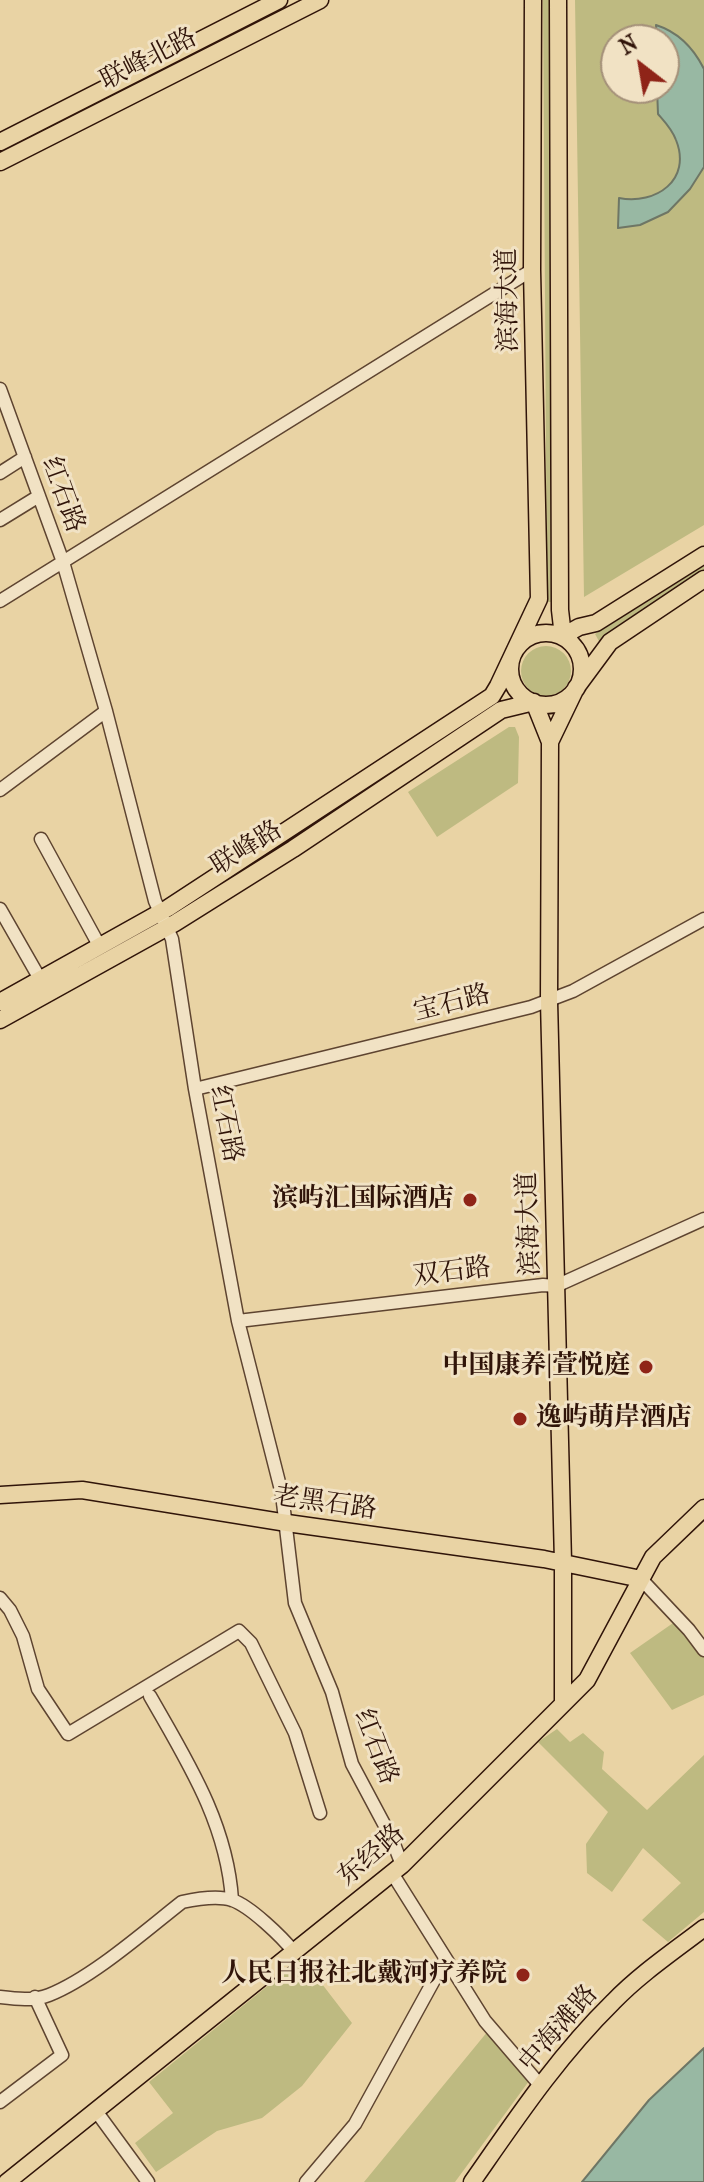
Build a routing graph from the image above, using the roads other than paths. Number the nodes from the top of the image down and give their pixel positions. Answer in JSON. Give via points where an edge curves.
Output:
{"nodes":[{"id":1,"x":279,"y":0,"type":"edge"},
{"id":2,"x":320,"y":0,"type":"edge"},
{"id":3,"x":533,"y":0,"type":"edge"},
{"id":4,"x":558,"y":0,"type":"edge"},
{"id":5,"x":0,"y":142,"type":"edge"},
{"id":6,"x":0,"y":162,"type":"edge"},
{"id":7,"x":532,"y":270,"type":"junction"},
{"id":8,"x":0,"y":389,"type":"edge"},
{"id":9,"x":5,"y":420,"type":"edge"},
{"id":10,"x":25,"y":457,"type":"junction"},
{"id":11,"x":0,"y":473,"type":"edge"},
{"id":12,"x":39,"y":496,"type":"junction"},
{"id":13,"x":0,"y":520,"type":"edge"},
{"id":14,"x":704,"y":555,"type":"edge"},
{"id":15,"x":63,"y":562,"type":"junction"},
{"id":16,"x":704,"y":579,"type":"edge"},
{"id":17,"x":0,"y":601,"type":"edge"},
{"id":18,"x":563,"y":636,"type":"junction"},
{"id":19,"x":513,"y":655,"type":"junction"},
{"id":20,"x":576,"y":688,"type":"junction"},
{"id":21,"x":534,"y":702,"type":"junction"},
{"id":22,"x":106,"y":711,"type":"junction"},
{"id":23,"x":550,"y":742,"type":"junction"},
{"id":24,"x":0,"y":790,"type":"edge"},
{"id":25,"x":41,"y":839,"type":"dead end"},
{"id":26,"x":0,"y":909,"type":"edge"},
{"id":27,"x":704,"y":919,"type":"edge"},
{"id":28,"x":164,"y":920,"type":"junction"},
{"id":29,"x":100,"y":947,"type":"junction"},
{"id":30,"x":40,"y":979,"type":"junction"},
{"id":31,"x":549,"y":1001,"type":"junction"},
{"id":32,"x":0,"y":1002,"type":"edge"},
{"id":33,"x":0,"y":1020,"type":"edge"},
{"id":34,"x":195,"y":1089,"type":"junction"},
{"id":35,"x":704,"y":1219,"type":"edge"},
{"id":36,"x":556,"y":1286,"type":"junction"},
{"id":37,"x":238,"y":1321,"type":"junction"},
{"id":38,"x":0,"y":1495,"type":"edge"},
{"id":39,"x":704,"y":1508,"type":"edge"},
{"id":40,"x":287,"y":1523,"type":"junction"},
{"id":41,"x":563,"y":1562,"type":"junction"},
{"id":42,"x":641,"y":1579,"type":"junction"},
{"id":43,"x":0,"y":1598,"type":"edge"},
{"id":44,"x":704,"y":1650,"type":"edge"},
{"id":45,"x":150,"y":1696,"type":"dead end"},
{"id":46,"x":563,"y":1704,"type":"junction"},
{"id":47,"x":320,"y":1813,"type":"dead end"},
{"id":48,"x":397,"y":1869,"type":"junction"},
{"id":49,"x":232,"y":1900,"type":"junction"},
{"id":50,"x":704,"y":1928,"type":"edge"},
{"id":51,"x":294,"y":1952,"type":"junction"},
{"id":52,"x":445,"y":1960,"type":"junction"},
{"id":53,"x":0,"y":1997,"type":"edge"},
{"id":54,"x":35,"y":1997,"type":"junction"},
{"id":55,"x":540,"y":2085,"type":"junction"},
{"id":56,"x":0,"y":2102,"type":"edge"},
{"id":57,"x":96,"y":2111,"type":"junction"},
{"id":58,"x":7,"y":2182,"type":"edge"},
{"id":59,"x":148,"y":2182,"type":"edge"},
{"id":60,"x":306,"y":2182,"type":"edge"},
{"id":61,"x":472,"y":2182,"type":"edge"}],
"edges":[{"from":1,"to":5,"type":"main road","name":"联峰北路"},
{"from":2,"to":6,"type":"main road","name":"联峰北路"},
{"from":3,"to":7,"type":"main road","name":"滨海大道"},
{"from":4,"to":18,"type":"main road","name":"滨海大道"},
{"from":7,"to":15,"type":"street"},
{"from":7,"to":19,"type":"main road","name":"滨海大道","via":[[539,599]]},
{"from":8,"to":9,"type":"street","name":"红石路"},
{"from":9,"to":10,"type":"street","name":"红石路"},
{"from":10,"to":11,"type":"street"},
{"from":10,"to":12,"type":"street","name":"红石路"},
{"from":12,"to":13,"type":"street"},
{"from":12,"to":15,"type":"street","name":"红石路"},
{"from":14,"to":18,"type":"main road","via":[[596,623]]},
{"from":15,"to":17,"type":"street"},
{"from":15,"to":22,"type":"street","name":"红石路"},
{"from":16,"to":20,"type":"main road","via":[[610,642]]},
{"from":18,"to":19,"type":"main road","via":[[528,637]]},
{"from":18,"to":20,"type":"main road","via":[[579,653],[581,677]]},
{"from":19,"to":21,"type":"main road","via":[[516,688]]},
{"from":19,"to":28,"type":"main road","name":"联峰路","via":[[492,696]]},
{"from":20,"to":21,"type":"main road","via":[[558,703]]},
{"from":20,"to":23,"type":"main road"},
{"from":21,"to":23,"type":"main road"},
{"from":21,"to":28,"type":"main road","name":"联峰路","via":[[501,710],[293,849]]},
{"from":22,"to":24,"type":"street"},
{"from":22,"to":28,"type":"street","name":"红石路"},
{"from":23,"to":31,"type":"main road","name":"滨海大道"},
{"from":25,"to":29,"type":"street"},
{"from":26,"to":30,"type":"street"},
{"from":27,"to":31,"type":"street","name":"宝石路"},
{"from":28,"to":29,"type":"main road","name":"联峰路"},
{"from":28,"to":33,"type":"main road","name":"联峰路"},
{"from":28,"to":34,"type":"street","name":"红石路","via":[[172,939]]},
{"from":29,"to":30,"type":"main road","name":"联峰路"},
{"from":30,"to":32,"type":"main road","name":"联峰路"},
{"from":31,"to":34,"type":"street","name":"宝石路"},
{"from":31,"to":36,"type":"main road","name":"滨海大道"},
{"from":34,"to":37,"type":"street","name":"红石路"},
{"from":35,"to":36,"type":"street","name":"双石路"},
{"from":36,"to":37,"type":"street","name":"双石路"},
{"from":36,"to":41,"type":"main road","name":"滨海大道"},
{"from":37,"to":40,"type":"street","name":"红石路"},
{"from":38,"to":40,"type":"main road","name":"老黑石路","via":[[82,1490]]},
{"from":39,"to":42,"type":"main road","name":"东经路","via":[[653,1557]]},
{"from":40,"to":41,"type":"main road","name":"老黑石路"},
{"from":40,"to":48,"type":"street","name":"红石路","via":[[295,1603],[332,1692],[352,1764],[392,1839]]},
{"from":41,"to":42,"type":"main road","name":"老黑石路"},
{"from":41,"to":46,"type":"main road","name":"滨海大道"},
{"from":42,"to":44,"type":"street"},
{"from":42,"to":46,"type":"main road","name":"东经路","via":[[587,1680]]},
{"from":43,"to":47,"type":"street","via":[[23,1636],[38,1689],[68,1734],[239,1631],[251,1643],[295,1733]]},
{"from":45,"to":49,"type":"street","via":[[204,1791],[223,1844]]},
{"from":46,"to":48,"type":"main road","name":"东经路"},
{"from":48,"to":51,"type":"main road","name":"东经路"},
{"from":48,"to":52,"type":"street","name":"红石路"},
{"from":49,"to":51,"type":"street","via":[[277,1931]]},
{"from":49,"to":54,"type":"street","via":[[182,1902],[90,1972]]},
{"from":50,"to":55,"type":"main road","name":"中海滩路","via":[[615,1999]]},
{"from":51,"to":57,"type":"main road","name":"东经路"},
{"from":52,"to":55,"type":"street","name":"红石路","via":[[485,2021]]},
{"from":52,"to":60,"type":"street","via":[[355,2124]]},
{"from":53,"to":54,"type":"street"},
{"from":54,"to":56,"type":"street","via":[[62,2055]]},
{"from":55,"to":61,"type":"main road","name":"中海滩路"},
{"from":57,"to":58,"type":"main road","name":"东经路"},
{"from":57,"to":59,"type":"street"}]}
